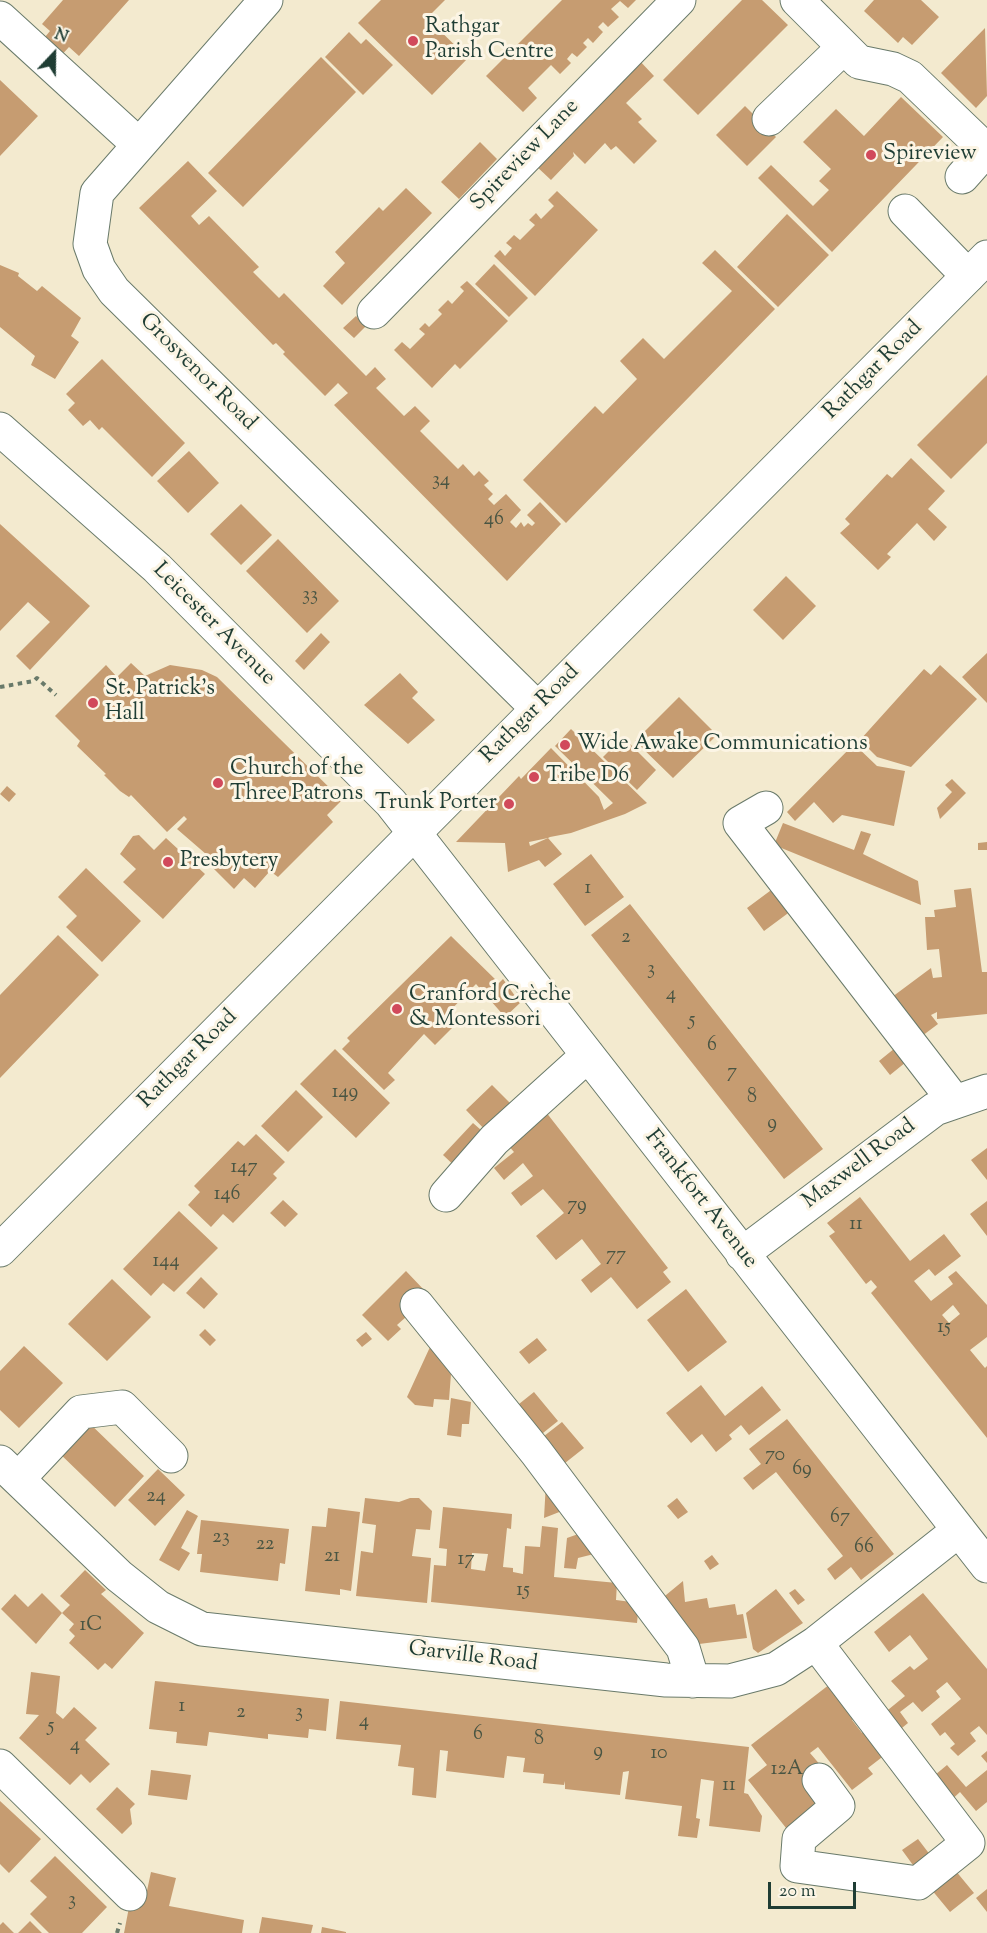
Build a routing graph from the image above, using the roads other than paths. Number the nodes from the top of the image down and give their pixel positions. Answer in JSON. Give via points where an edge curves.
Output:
{"nodes":[{"id":1,"x":266,"y":0,"type":"edge"},
{"id":2,"x":679,"y":0,"type":"edge"},
{"id":3,"x":797,"y":0,"type":"edge"},
{"id":4,"x":0,"y":18,"type":"edge"},
{"id":5,"x":844,"y":47,"type":"junction"},
{"id":6,"x":769,"y":119,"type":"dead end"},
{"id":7,"x":138,"y":144,"type":"junction"},
{"id":8,"x":986,"y":150,"type":"edge"},
{"id":9,"x":962,"y":177,"type":"dead end"},
{"id":10,"x":905,"y":212,"type":"dead end"},
{"id":11,"x":978,"y":267,"type":"edge"},
{"id":12,"x":374,"y":312,"type":"dead end"},
{"id":13,"x":0,"y":429,"type":"edge"},
{"id":14,"x":538,"y":709,"type":"junction"},
{"id":15,"x":766,"y":808,"type":"dead end"},
{"id":16,"x":415,"y":832,"type":"junction"},
{"id":17,"x":769,"y":859,"type":"junction"},
{"id":18,"x":823,"y":901,"type":"dead end"},
{"id":19,"x":588,"y":1055,"type":"junction"},
{"id":20,"x":977,"y":1098,"type":"edge"},
{"id":21,"x":446,"y":1195,"type":"dead end"},
{"id":22,"x":0,"y":1250,"type":"edge"},
{"id":23,"x":742,"y":1254,"type":"junction"},
{"id":24,"x":417,"y":1305,"type":"dead end"},
{"id":25,"x":171,"y":1455,"type":"dead end"},
{"id":26,"x":9,"y":1471,"type":"edge"},
{"id":27,"x":959,"y":1530,"type":"junction"},
{"id":28,"x":987,"y":1566,"type":"edge"},
{"id":29,"x":816,"y":1643,"type":"junction"},
{"id":30,"x":693,"y":1681,"type":"junction"},
{"id":31,"x":0,"y":1766,"type":"edge"},
{"id":32,"x":819,"y":1780,"type":"dead end"},
{"id":33,"x":130,"y":1894,"type":"dead end"}],
"edges":[{"from":1,"to":7,"type":"street","name":"Grosvenor Road"},
{"from":2,"to":12,"type":"street","name":"Spireview Lane"},
{"from":3,"to":5,"type":"street"},
{"from":4,"to":7,"type":"street"},
{"from":5,"to":6,"type":"street"},
{"from":5,"to":8,"type":"street","via":[[859,62],[910,77]]},
{"from":7,"to":14,"type":"street","name":"Grosvenor Road","via":[[97,193],[92,219],[90,244],[99,269],[114,291]]},
{"from":8,"to":9,"type":"street"},
{"from":10,"to":11,"type":"street"},
{"from":11,"to":14,"type":"street","name":"Rathgar Road"},
{"from":13,"to":16,"type":"street","name":"Leicester Avenue","via":[[157,568],[391,803]]},
{"from":14,"to":16,"type":"street","name":"Rathgar Road"},
{"from":15,"to":17,"type":"street","via":[[740,823]]},
{"from":16,"to":19,"type":"street","name":"Frankfort Avenue"},
{"from":16,"to":22,"type":"street","name":"Rathgar Road"},
{"from":17,"to":18,"type":"street"},
{"from":17,"to":20,"type":"street"},
{"from":19,"to":21,"type":"street","via":[[494,1140]]},
{"from":19,"to":23,"type":"street","name":"Frankfort Avenue"},
{"from":20,"to":23,"type":"street","name":"Maxwell Road","via":[[935,1109]]},
{"from":23,"to":27,"type":"street","name":"Frankfort Avenue"},
{"from":24,"to":30,"type":"street","via":[[536,1452],[670,1630],[683,1648]]},
{"from":25,"to":26,"type":"street","via":[[122,1407],[81,1412]]},
{"from":26,"to":30,"type":"street","name":"Garville Road","via":[[119,1576],[158,1607],[202,1629]]},
{"from":27,"to":28,"type":"street","name":"Frankfort Avenue"},
{"from":27,"to":29,"type":"street","name":"Garville Road"},
{"from":29,"to":30,"type":"street","name":"Garville Road","via":[[777,1669],[730,1681]]},
{"from":29,"to":32,"type":"street","via":[[968,1843],[918,1883],[797,1866],[799,1839],[838,1806]]},
{"from":31,"to":33,"type":"street"}]}
